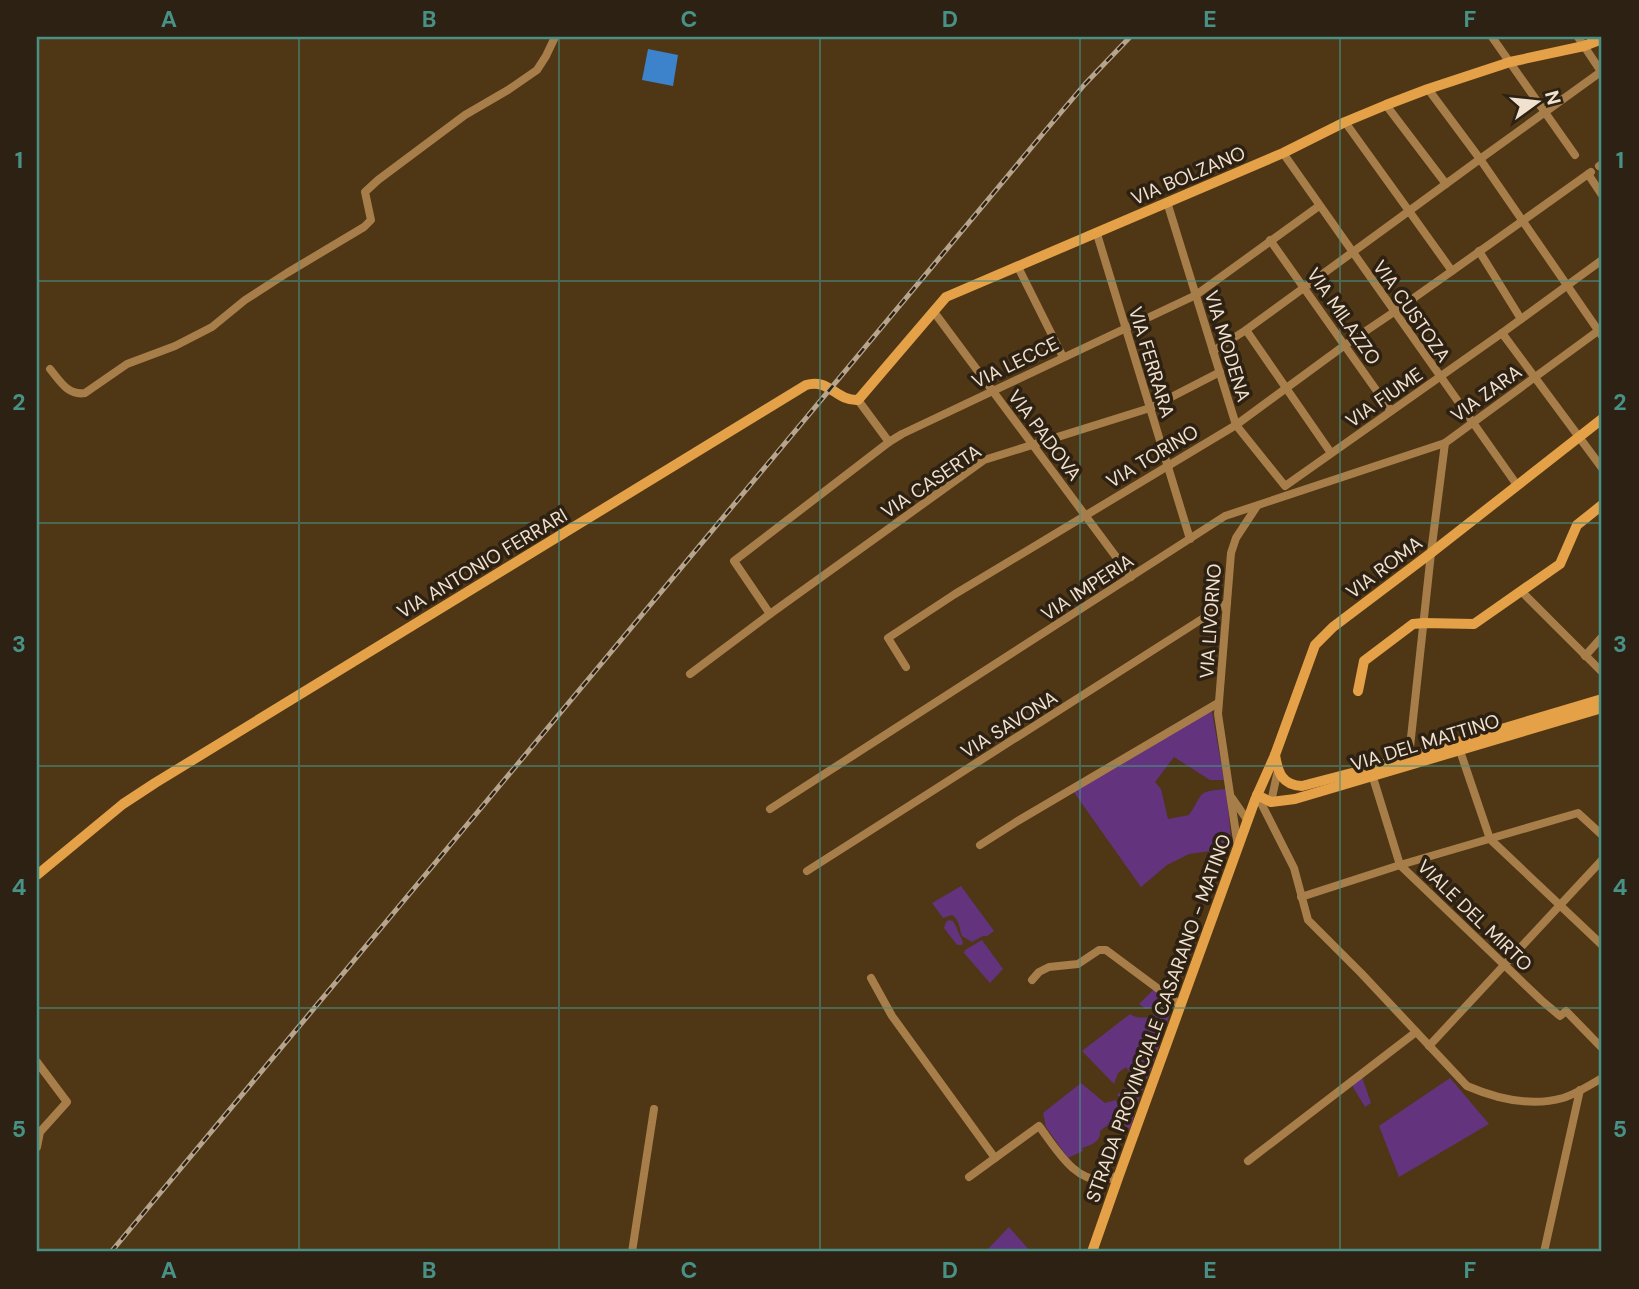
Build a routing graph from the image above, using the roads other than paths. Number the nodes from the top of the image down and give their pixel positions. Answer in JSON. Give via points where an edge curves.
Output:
{"nodes":[{"id":1,"x":555,"y":37,"type":"edge"},
{"id":2,"x":1492,"y":37,"type":"edge"},
{"id":3,"x":1602,"y":38,"type":"edge"},
{"id":4,"x":1581,"y":41,"type":"edge"},
{"id":5,"x":1510,"y":62,"type":"junction"},
{"id":6,"x":1602,"y":72,"type":"edge"},
{"id":7,"x":1428,"y":89,"type":"junction"},
{"id":8,"x":1386,"y":105,"type":"junction"},
{"id":9,"x":1545,"y":113,"type":"junction"},
{"id":10,"x":1345,"y":122,"type":"junction"},
{"id":11,"x":1283,"y":153,"type":"junction"},
{"id":12,"x":1574,"y":155,"type":"dead end"},
{"id":13,"x":1479,"y":159,"type":"junction"},
{"id":14,"x":1446,"y":184,"type":"junction"},
{"id":15,"x":1602,"y":195,"type":"edge"},
{"id":16,"x":1167,"y":202,"type":"junction"},
{"id":17,"x":1319,"y":206,"type":"junction"},
{"id":18,"x":1409,"y":211,"type":"junction"},
{"id":19,"x":1522,"y":220,"type":"junction"},
{"id":20,"x":1097,"y":234,"type":"junction"},
{"id":21,"x":1270,"y":240,"type":"junction"},
{"id":22,"x":1479,"y":251,"type":"junction"},
{"id":23,"x":1352,"y":252,"type":"junction"},
{"id":24,"x":1602,"y":260,"type":"edge"},
{"id":25,"x":1018,"y":267,"type":"junction"},
{"id":26,"x":1452,"y":271,"type":"junction"},
{"id":27,"x":1568,"y":285,"type":"junction"},
{"id":28,"x":1305,"y":288,"type":"junction"},
{"id":29,"x":1196,"y":295,"type":"junction"},
{"id":30,"x":934,"y":312,"type":"junction"},
{"id":31,"x":1394,"y":312,"type":"junction"},
{"id":32,"x":1521,"y":319,"type":"junction"},
{"id":33,"x":1125,"y":328,"type":"junction"},
{"id":34,"x":1246,"y":330,"type":"junction"},
{"id":35,"x":1601,"y":331,"type":"edge"},
{"id":36,"x":1502,"y":333,"type":"junction"},
{"id":37,"x":1345,"y":345,"type":"junction"},
{"id":38,"x":1213,"y":351,"type":"junction"},
{"id":39,"x":1063,"y":357,"type":"junction"},
{"id":40,"x":50,"y":369,"type":"dead end"},
{"id":41,"x":1220,"y":372,"type":"junction"},
{"id":42,"x":1439,"y":377,"type":"junction"},
{"id":43,"x":1534,"y":377,"type":"junction"},
{"id":44,"x":1286,"y":388,"type":"junction"},
{"id":45,"x":993,"y":391,"type":"junction"},
{"id":46,"x":858,"y":400,"type":"junction"},
{"id":47,"x":1150,"y":408,"type":"junction"},
{"id":48,"x":1391,"y":411,"type":"junction"},
{"id":49,"x":1602,"y":419,"type":"edge"},
{"id":50,"x":1473,"y":423,"type":"junction"},
{"id":51,"x":1236,"y":425,"type":"junction"},
{"id":52,"x":1578,"y":437,"type":"junction"},
{"id":53,"x":889,"y":442,"type":"junction"},
{"id":54,"x":1446,"y":443,"type":"junction"},
{"id":55,"x":1033,"y":445,"type":"junction"},
{"id":56,"x":1331,"y":453,"type":"junction"},
{"id":57,"x":1167,"y":466,"type":"junction"},
{"id":58,"x":1602,"y":468,"type":"edge"},
{"id":59,"x":1517,"y":485,"type":"junction"},
{"id":60,"x":1285,"y":486,"type":"joint"},
{"id":61,"x":1602,"y":505,"type":"edge"},
{"id":62,"x":1256,"y":506,"type":"junction"},
{"id":63,"x":1084,"y":514,"type":"junction"},
{"id":64,"x":1190,"y":539,"type":"junction"},
{"id":65,"x":1431,"y":553,"type":"junction"},
{"id":66,"x":1131,"y":577,"type":"junction"},
{"id":67,"x":1521,"y":591,"type":"junction"},
{"id":68,"x":1227,"y":603,"type":"junction"},
{"id":69,"x":770,"y":614,"type":"junction"},
{"id":70,"x":1424,"y":622,"type":"junction"},
{"id":71,"x":1602,"y":637,"type":"edge"},
{"id":72,"x":1585,"y":656,"type":"junction"},
{"id":73,"x":906,"y":667,"type":"dead end"},
{"id":74,"x":1602,"y":672,"type":"edge"},
{"id":75,"x":690,"y":674,"type":"dead end"},
{"id":76,"x":1358,"y":691,"type":"dead end"},
{"id":77,"x":1602,"y":699,"type":"edge"},
{"id":78,"x":1218,"y":703,"type":"junction"},
{"id":79,"x":1602,"y":708,"type":"edge"},
{"id":80,"x":1560,"y":716,"type":"junction"},
{"id":81,"x":1458,"y":746,"type":"junction"},
{"id":82,"x":1275,"y":755,"type":"junction"},
{"id":83,"x":1410,"y":760,"type":"junction"},
{"id":84,"x":1278,"y":770,"type":"junction"},
{"id":85,"x":1372,"y":772,"type":"junction"},
{"id":86,"x":1230,"y":796,"type":"junction"},
{"id":87,"x":1256,"y":798,"type":"junction"},
{"id":88,"x":1271,"y":802,"type":"junction"},
{"id":89,"x":770,"y":809,"type":"dead end"},
{"id":90,"x":1233,"y":814,"type":"junction"},
{"id":91,"x":1248,"y":821,"type":"junction"},
{"id":92,"x":1602,"y":835,"type":"edge"},
{"id":93,"x":1490,"y":839,"type":"junction"},
{"id":94,"x":980,"y":845,"type":"dead end"},
{"id":95,"x":1238,"y":848,"type":"junction"},
{"id":96,"x":1602,"y":860,"type":"edge"},
{"id":97,"x":1400,"y":865,"type":"junction"},
{"id":98,"x":807,"y":871,"type":"dead end"},
{"id":99,"x":37,"y":875,"type":"edge"},
{"id":100,"x":1301,"y":897,"type":"junction"},
{"id":101,"x":1560,"y":905,"type":"junction"},
{"id":102,"x":1602,"y":945,"type":"edge"},
{"id":103,"x":1504,"y":965,"type":"junction"},
{"id":104,"x":871,"y":978,"type":"dead end"},
{"id":105,"x":1031,"y":980,"type":"dead end"},
{"id":106,"x":1181,"y":1004,"type":"junction"},
{"id":107,"x":1416,"y":1032,"type":"junction"},
{"id":108,"x":1429,"y":1046,"type":"junction"},
{"id":109,"x":1602,"y":1048,"type":"edge"},
{"id":110,"x":37,"y":1062,"type":"edge"},
{"id":111,"x":1602,"y":1079,"type":"edge"},
{"id":112,"x":1580,"y":1090,"type":"junction"},
{"id":113,"x":654,"y":1109,"type":"dead end"},
{"id":114,"x":37,"y":1147,"type":"edge"},
{"id":115,"x":995,"y":1158,"type":"junction"},
{"id":116,"x":1248,"y":1161,"type":"dead end"},
{"id":117,"x":1119,"y":1175,"type":"junction"},
{"id":118,"x":968,"y":1177,"type":"dead end"},
{"id":119,"x":632,"y":1252,"type":"edge"},
{"id":120,"x":1092,"y":1252,"type":"edge"},
{"id":121,"x":1544,"y":1252,"type":"edge"}],
"edges":[{"from":1,"to":40,"type":"street","via":[[537,70],[454,122],[365,192],[370,220],[364,227],[256,293],[212,327],[127,364],[85,393],[65,388]]},
{"from":2,"to":5,"type":"street"},
{"from":3,"to":4,"type":"street","name":"VIA BOLZANO"},
{"from":4,"to":5,"type":"street","name":"VIA BOLZANO"},
{"from":4,"to":6,"type":"street"},
{"from":5,"to":7,"type":"street","name":"VIA BOLZANO"},
{"from":5,"to":9,"type":"street"},
{"from":6,"to":9,"type":"street"},
{"from":7,"to":8,"type":"street","name":"VIA BOLZANO"},
{"from":7,"to":13,"type":"street"},
{"from":8,"to":10,"type":"street","name":"VIA BOLZANO"},
{"from":8,"to":14,"type":"street"},
{"from":9,"to":12,"type":"street"},
{"from":9,"to":13,"type":"street"},
{"from":10,"to":11,"type":"street","name":"VIA BOLZANO"},
{"from":10,"to":18,"type":"street"},
{"from":11,"to":16,"type":"street","name":"VIA BOLZANO"},
{"from":11,"to":17,"type":"street","name":"VIA CUSTOZA"},
{"from":13,"to":14,"type":"street"},
{"from":13,"to":19,"type":"street"},
{"from":14,"to":18,"type":"street"},
{"from":15,"to":19,"type":"street","via":[[1589,173]]},
{"from":16,"to":20,"type":"street","name":"VIA BOLZANO"},
{"from":16,"to":29,"type":"street","name":"VIA MODENA"},
{"from":17,"to":21,"type":"street","name":"VIA LECCE"},
{"from":17,"to":23,"type":"street","name":"VIA CUSTOZA"},
{"from":18,"to":23,"type":"street"},
{"from":18,"to":26,"type":"street"},
{"from":19,"to":22,"type":"street","name":"VIA TORINO"},
{"from":19,"to":27,"type":"street"},
{"from":20,"to":25,"type":"street","name":"VIA BOLZANO"},
{"from":20,"to":33,"type":"street","name":"VIA FERRARA"},
{"from":21,"to":28,"type":"street","name":"VIA MILAZZO"},
{"from":21,"to":29,"type":"street","name":"VIA LECCE"},
{"from":22,"to":26,"type":"street","name":"VIA TORINO"},
{"from":22,"to":32,"type":"street"},
{"from":23,"to":28,"type":"street"},
{"from":23,"to":31,"type":"street","name":"VIA CUSTOZA"},
{"from":24,"to":27,"type":"street","name":"VIA FIUME"},
{"from":25,"to":30,"type":"street","name":"VIA BOLZANO","via":[[946,297]]},
{"from":25,"to":39,"type":"street"},
{"from":26,"to":31,"type":"street","name":"VIA TORINO"},
{"from":27,"to":32,"type":"street","name":"VIA FIUME"},
{"from":27,"to":35,"type":"street"},
{"from":28,"to":34,"type":"street"},
{"from":28,"to":37,"type":"street","name":"VIA MILAZZO"},
{"from":29,"to":33,"type":"street","name":"VIA LECCE"},
{"from":29,"to":38,"type":"street","name":"VIA MODENA"},
{"from":30,"to":45,"type":"street","name":"VIA PADOVA"},
{"from":30,"to":46,"type":"street","name":"VIA BOLZANO"},
{"from":31,"to":37,"type":"street","name":"VIA TORINO"},
{"from":31,"to":42,"type":"street","name":"VIA CUSTOZA"},
{"from":32,"to":36,"type":"street","name":"VIA FIUME"},
{"from":33,"to":39,"type":"street","name":"VIA LECCE"},
{"from":33,"to":47,"type":"street","name":"VIA FERRARA"},
{"from":34,"to":38,"type":"street"},
{"from":34,"to":44,"type":"street"},
{"from":35,"to":43,"type":"street","name":"VIA ZARA"},
{"from":36,"to":42,"type":"street","name":"VIA FIUME"},
{"from":36,"to":43,"type":"street"},
{"from":37,"to":44,"type":"street","name":"VIA TORINO"},
{"from":37,"to":48,"type":"street","name":"VIA MILAZZO"},
{"from":38,"to":41,"type":"street","name":"VIA MODENA"},
{"from":39,"to":45,"type":"street","name":"VIA LECCE"},
{"from":41,"to":47,"type":"street","name":"VIA CASERTA"},
{"from":41,"to":51,"type":"street","name":"VIA MODENA"},
{"from":42,"to":48,"type":"street","name":"VIA FIUME"},
{"from":42,"to":50,"type":"street","name":"VIA CUSTOZA"},
{"from":43,"to":50,"type":"street","name":"VIA ZARA"},
{"from":43,"to":52,"type":"street"},
{"from":44,"to":51,"type":"street","name":"VIA TORINO"},
{"from":44,"to":56,"type":"street"},
{"from":45,"to":53,"type":"street","name":"VIA LECCE"},
{"from":45,"to":55,"type":"street","name":"VIA PADOVA"},
{"from":46,"to":53,"type":"street"},
{"from":46,"to":99,"type":"street","name":"VIA ANTONIO FERRARI","via":[[842,397],[819,383],[806,385],[155,783]]},
{"from":47,"to":55,"type":"street","name":"VIA CASERTA"},
{"from":47,"to":57,"type":"street","name":"VIA FERRARA"},
{"from":48,"to":56,"type":"street","name":"VIA FIUME"},
{"from":49,"to":52,"type":"street","name":"VIA ROMA"},
{"from":50,"to":54,"type":"street","name":"VIA ZARA"},
{"from":50,"to":59,"type":"street","name":"VIA CUSTOZA"},
{"from":51,"to":57,"type":"street","name":"VIA TORINO"},
{"from":51,"to":60,"type":"street","name":"VIA MODENA"},
{"from":52,"to":58,"type":"street"},
{"from":52,"to":59,"type":"street","name":"VIA ROMA"},
{"from":53,"to":69,"type":"street","name":"VIA LECCE","via":[[734,561]]},
{"from":54,"to":62,"type":"street","name":"VIA IMPERIA"},
{"from":54,"to":65,"type":"street","name":"VIA ZARA"},
{"from":55,"to":63,"type":"street","name":"VIA PADOVA"},
{"from":55,"to":69,"type":"street","name":"VIA CASERTA","via":[[984,460]]},
{"from":56,"to":60,"type":"street","name":"VIA FIUME"},
{"from":57,"to":63,"type":"street","name":"VIA TORINO"},
{"from":57,"to":64,"type":"street","name":"VIA FERRARA"},
{"from":59,"to":65,"type":"street","name":"VIA ROMA"},
{"from":61,"to":67,"type":"street","via":[[1577,525],[1560,564]]},
{"from":62,"to":64,"type":"street","name":"VIA IMPERIA","via":[[1226,516]]},
{"from":62,"to":68,"type":"street","name":"VIA LIVORNO","via":[[1231,553]]},
{"from":63,"to":66,"type":"street","name":"VIA PADOVA"},
{"from":63,"to":73,"type":"street","name":"VIA TORINO","via":[[888,638]]},
{"from":64,"to":66,"type":"street","name":"VIA IMPERIA"},
{"from":65,"to":70,"type":"street","name":"VIA ZARA"},
{"from":65,"to":82,"type":"street","name":"VIA ROMA","via":[[1315,645]]},
{"from":66,"to":89,"type":"street","name":"VIA IMPERIA"},
{"from":67,"to":70,"type":"street","via":[[1474,624]]},
{"from":67,"to":72,"type":"street"},
{"from":68,"to":78,"type":"street","name":"VIA LIVORNO"},
{"from":68,"to":98,"type":"street","name":"VIA SAVONA"},
{"from":69,"to":75,"type":"street","name":"VIA CASERTA"},
{"from":70,"to":76,"type":"street","via":[[1413,624],[1364,661]]},
{"from":70,"to":83,"type":"street","name":"VIA ZARA"},
{"from":71,"to":72,"type":"street"},
{"from":72,"to":74,"type":"street"},
{"from":77,"to":80,"type":"street","name":"VIA DEL MATTINO"},
{"from":78,"to":86,"type":"street","name":"VIA LIVORNO"},
{"from":78,"to":94,"type":"street"},
{"from":79,"to":80,"type":"street","name":"VIA DEL MATTINO"},
{"from":80,"to":81,"type":"street","name":"VIA DEL MATTINO"},
{"from":81,"to":83,"type":"street","name":"VIA DEL MATTINO"},
{"from":81,"to":93,"type":"street"},
{"from":82,"to":84,"type":"street"},
{"from":82,"to":87,"type":"street","name":"VIA ROMA"},
{"from":83,"to":85,"type":"street","name":"VIA DEL MATTINO"},
{"from":84,"to":85,"type":"street","name":"VIA DEL MATTINO","via":[[1284,781],[1302,786]]},
{"from":84,"to":88,"type":"street"},
{"from":85,"to":88,"type":"street","name":"VIA DEL MATTINO","via":[[1295,799]]},
{"from":85,"to":97,"type":"street","name":"VIALE DEL MIRTO"},
{"from":86,"to":87,"type":"street","via":[[1242,801]]},
{"from":86,"to":90,"type":"street","name":"VIA LIVORNO"},
{"from":86,"to":91,"type":"street"},
{"from":87,"to":88,"type":"street"},
{"from":87,"to":91,"type":"street","name":"STRADA PROVINCIALE CASARANO - MATINO"},
{"from":87,"to":100,"type":"street","via":[[1294,868]]},
{"from":90,"to":91,"type":"street","via":[[1241,824]]},
{"from":90,"to":95,"type":"street","name":"VIA LIVORNO"},
{"from":91,"to":95,"type":"street","name":"STRADA PROVINCIALE CASARANO - MATINO"},
{"from":92,"to":93,"type":"street","via":[[1578,813]]},
{"from":93,"to":97,"type":"street"},
{"from":93,"to":101,"type":"street"},
{"from":95,"to":106,"type":"street","name":"STRADA PROVINCIALE CASARANO - MATINO"},
{"from":96,"to":101,"type":"street"},
{"from":97,"to":100,"type":"street"},
{"from":97,"to":103,"type":"street","name":"VIALE DEL MIRTO"},
{"from":100,"to":107,"type":"street","via":[[1308,920]]},
{"from":101,"to":102,"type":"street"},
{"from":101,"to":103,"type":"street"},
{"from":103,"to":108,"type":"street"},
{"from":103,"to":109,"type":"street","name":"VIALE DEL MIRTO","via":[[1560,1016],[1566,1012]]},
{"from":104,"to":115,"type":"street","via":[[892,1016]]},
{"from":105,"to":106,"type":"street","via":[[1049,967],[1078,964],[1106,950]]},
{"from":106,"to":117,"type":"street","name":"STRADA PROVINCIALE CASARANO - MATINO"},
{"from":107,"to":108,"type":"street"},
{"from":107,"to":116,"type":"street"},
{"from":108,"to":112,"type":"street","via":[[1466,1086],[1485,1094],[1524,1102],[1564,1098]]},
{"from":110,"to":114,"type":"street","via":[[67,1102],[40,1132]]},
{"from":111,"to":112,"type":"street"},
{"from":112,"to":121,"type":"street"},
{"from":113,"to":119,"type":"street"},
{"from":115,"to":117,"type":"street","via":[[1039,1126],[1087,1178],[1108,1180]]},
{"from":115,"to":118,"type":"street"},
{"from":117,"to":120,"type":"street","name":"STRADA PROVINCIALE CASARANO - MATINO"}]}
